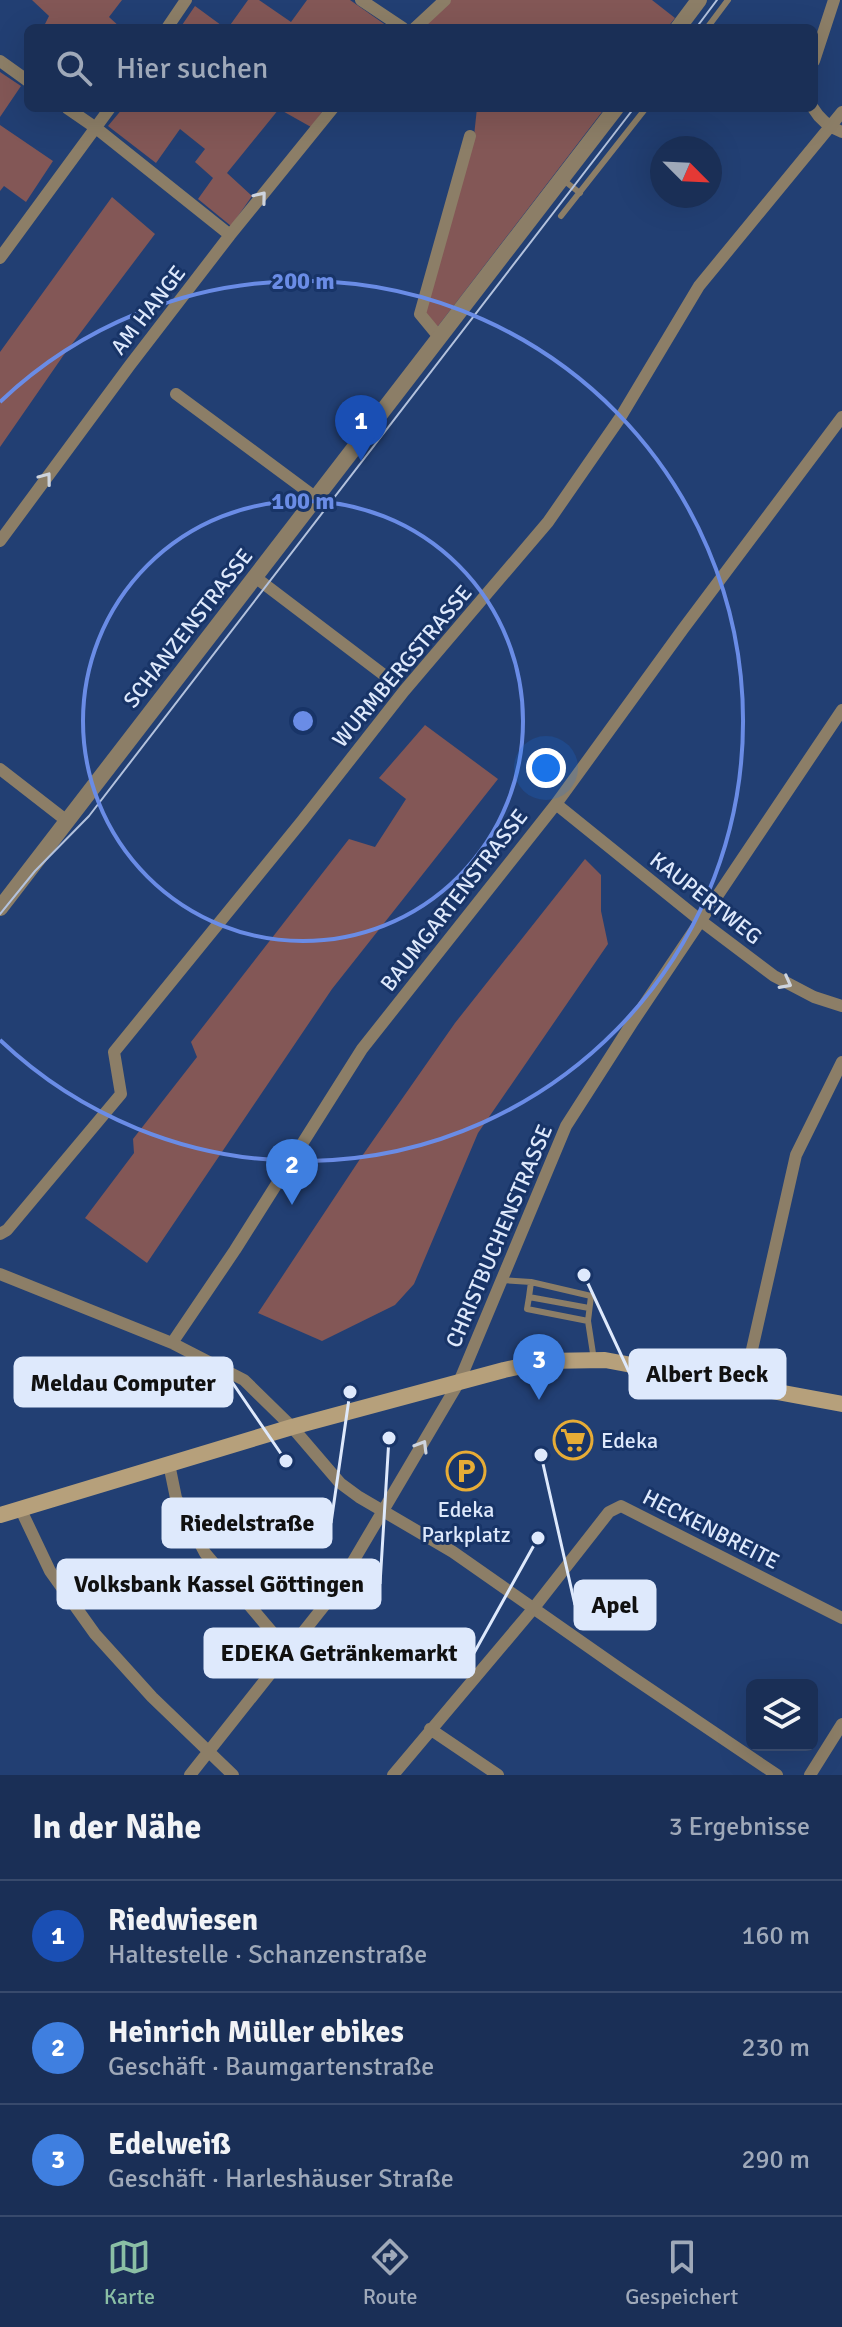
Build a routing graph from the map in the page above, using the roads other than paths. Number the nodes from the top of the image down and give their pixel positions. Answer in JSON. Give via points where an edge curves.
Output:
{"nodes":[{"id":1,"x":186,"y":0,"type":"edge"},
{"id":2,"x":361,"y":0,"type":"edge"},
{"id":3,"x":445,"y":0,"type":"edge"},
{"id":4,"x":699,"y":0,"type":"edge"},
{"id":5,"x":728,"y":0,"type":"edge"},
{"id":6,"x":834,"y":0,"type":"edge"},
{"id":7,"x":170,"y":24,"type":"edge"},
{"id":8,"x":397,"y":24,"type":"edge"},
{"id":9,"x":419,"y":24,"type":"edge"},
{"id":10,"x":681,"y":24,"type":"edge"},
{"id":11,"x":710,"y":24,"type":"edge"},
{"id":12,"x":818,"y":49,"type":"edge"},
{"id":13,"x":0,"y":61,"type":"edge"},
{"id":14,"x":24,"y":78,"type":"edge"},
{"id":15,"x":73,"y":112,"type":"edge"},
{"id":16,"x":107,"y":112,"type":"edge"},
{"id":17,"x":330,"y":112,"type":"edge"},
{"id":18,"x":613,"y":112,"type":"edge"},
{"id":19,"x":643,"y":112,"type":"edge"},
{"id":20,"x":816,"y":112,"type":"edge"},
{"id":21,"x":842,"y":112,"type":"edge"},
{"id":22,"x":96,"y":128,"type":"junction"},
{"id":23,"x":836,"y":130,"type":"edge"},
{"id":24,"x":470,"y":136,"type":"dead end"},
{"id":25,"x":562,"y":179,"type":"junction"},
{"id":26,"x":580,"y":193,"type":"junction"},
{"id":27,"x":561,"y":216,"type":"dead end"},
{"id":28,"x":230,"y":235,"type":"junction"},
{"id":29,"x":0,"y":258,"type":"edge"},
{"id":30,"x":439,"y":337,"type":"junction"},
{"id":31,"x":176,"y":394,"type":"dead end"},
{"id":32,"x":842,"y":417,"type":"edge"},
{"id":33,"x":315,"y":497,"type":"junction"},
{"id":34,"x":0,"y":541,"type":"edge"},
{"id":35,"x":255,"y":577,"type":"junction"},
{"id":36,"x":384,"y":675,"type":"dead end"},
{"id":37,"x":842,"y":710,"type":"edge"},
{"id":38,"x":0,"y":769,"type":"edge"},
{"id":39,"x":556,"y":804,"type":"junction"},
{"id":40,"x":67,"y":821,"type":"junction"},
{"id":41,"x":0,"y":908,"type":"edge"},
{"id":42,"x":701,"y":921,"type":"junction"},
{"id":43,"x":842,"y":1006,"type":"edge"},
{"id":44,"x":842,"y":1062,"type":"edge"},
{"id":45,"x":0,"y":1234,"type":"edge"},
{"id":46,"x":0,"y":1274,"type":"edge"},
{"id":47,"x":501,"y":1280,"type":"junction"},
{"id":48,"x":531,"y":1282,"type":"junction"},
{"id":49,"x":529,"y":1297,"type":"junction"},
{"id":50,"x":589,"y":1308,"type":"junction"},
{"id":51,"x":588,"y":1321,"type":"junction"},
{"id":52,"x":172,"y":1343,"type":"junction"},
{"id":53,"x":594,"y":1360,"type":"junction"},
{"id":54,"x":459,"y":1382,"type":"junction"},
{"id":55,"x":744,"y":1385,"type":"junction"},
{"id":56,"x":842,"y":1404,"type":"edge"},
{"id":57,"x":292,"y":1427,"type":"junction"},
{"id":58,"x":169,"y":1464,"type":"junction"},
{"id":59,"x":20,"y":1508,"type":"junction"},
{"id":60,"x":383,"y":1510,"type":"junction"},
{"id":61,"x":0,"y":1515,"type":"edge"},
{"id":62,"x":533,"y":1609,"type":"junction"},
{"id":63,"x":842,"y":1618,"type":"edge"},
{"id":64,"x":288,"y":1651,"type":"junction"},
{"id":65,"x":842,"y":1724,"type":"edge"},
{"id":66,"x":430,"y":1729,"type":"junction"},
{"id":67,"x":208,"y":1752,"type":"junction"},
{"id":68,"x":190,"y":1775,"type":"edge"},
{"id":69,"x":233,"y":1775,"type":"edge"},
{"id":70,"x":393,"y":1775,"type":"edge"},
{"id":71,"x":498,"y":1775,"type":"edge"},
{"id":72,"x":777,"y":1775,"type":"edge"},
{"id":73,"x":810,"y":1775,"type":"edge"}],
"edges":[{"from":1,"to":7,"type":"street"},
{"from":2,"to":8,"type":"street"},
{"from":3,"to":9,"type":"street"},
{"from":4,"to":10,"type":"street"},
{"from":5,"to":11,"type":"lane"},
{"from":6,"to":12,"type":"street"},
{"from":13,"to":14,"type":"street"},
{"from":15,"to":22,"type":"street"},
{"from":16,"to":22,"type":"street"},
{"from":28,"to":17,"type":"street","name":"AM HANGE","one_way":true},
{"from":18,"to":25,"type":"street","name":"SCHANZENSTRASSE"},
{"from":19,"to":26,"type":"lane"},
{"from":20,"to":23,"type":"street"},
{"from":21,"to":23,"type":"street","name":"WURMBERGSTRASSE"},
{"from":22,"to":28,"type":"street"},
{"from":22,"to":29,"type":"street"},
{"from":23,"to":45,"type":"street","name":"WURMBERGSTRASSE","via":[[699,286],[620,418],[548,522],[404,691],[114,1052],[121,1094]]},
{"from":24,"to":30,"type":"street","via":[[420,314]]},
{"from":25,"to":26,"type":"lane"},
{"from":25,"to":30,"type":"street","name":"SCHANZENSTRASSE"},
{"from":26,"to":27,"type":"lane"},
{"from":34,"to":28,"type":"street","name":"AM HANGE","one_way":true},
{"from":30,"to":33,"type":"street","name":"SCHANZENSTRASSE"},
{"from":31,"to":33,"type":"street"},
{"from":32,"to":39,"type":"street","name":"BAUMGARTENSTRASSE"},
{"from":33,"to":35,"type":"street","name":"SCHANZENSTRASSE"},
{"from":35,"to":36,"type":"street"},
{"from":35,"to":40,"type":"street","name":"SCHANZENSTRASSE"},
{"from":37,"to":42,"type":"street","name":"CHRISTBUCHENSTRASSE"},
{"from":38,"to":40,"type":"street"},
{"from":39,"to":42,"type":"street","name":"KAUPERTWEG"},
{"from":39,"to":52,"type":"street","name":"BAUMGARTENSTRASSE","via":[[362,1049]]},
{"from":40,"to":41,"type":"street","name":"SCHANZENSTRASSE"},
{"from":42,"to":43,"type":"street","name":"KAUPERTWEG","one_way":true,"via":[[774,976]]},
{"from":42,"to":47,"type":"street","name":"CHRISTBUCHENSTRASSE","via":[[566,1126]]},
{"from":44,"to":55,"type":"street","via":[[796,1155]]},
{"from":46,"to":52,"type":"street"},
{"from":47,"to":48,"type":"lane"},
{"from":47,"to":54,"type":"street","name":"CHRISTBUCHENSTRASSE"},
{"from":48,"to":49,"type":"lane"},
{"from":48,"to":50,"type":"lane","via":[[591,1296]]},
{"from":49,"to":50,"type":"lane"},
{"from":49,"to":51,"type":"lane","via":[[527,1309]]},
{"from":50,"to":51,"type":"lane"},
{"from":51,"to":53,"type":"lane"},
{"from":52,"to":57,"type":"street","via":[[244,1380]]},
{"from":53,"to":54,"type":"main road","via":[[545,1361]]},
{"from":53,"to":55,"type":"main road"},
{"from":54,"to":57,"type":"main road"},
{"from":60,"to":54,"type":"street","name":"CHRISTBUCHENSTRASSE","one_way":true},
{"from":55,"to":56,"type":"main road"},
{"from":57,"to":58,"type":"main road"},
{"from":57,"to":60,"type":"street","via":[[340,1483]]},
{"from":58,"to":59,"type":"main road"},
{"from":58,"to":64,"type":"street","via":[[176,1498],[205,1553]]},
{"from":59,"to":61,"type":"main road"},
{"from":59,"to":67,"type":"street","via":[[50,1571],[95,1634]]},
{"from":60,"to":62,"type":"street"},
{"from":60,"to":64,"type":"street","name":"CHRISTBUCHENSTRASSE","via":[[335,1592]]},
{"from":62,"to":63,"type":"street","name":"HECKENBREITE","via":[[609,1512],[621,1506]]},
{"from":62,"to":66,"type":"street","name":"HECKENBREITE"},
{"from":62,"to":72,"type":"street"},
{"from":64,"to":67,"type":"street","name":"CHRISTBUCHENSTRASSE"},
{"from":65,"to":73,"type":"street"},
{"from":66,"to":70,"type":"street","name":"HECKENBREITE"},
{"from":66,"to":71,"type":"street"},
{"from":67,"to":68,"type":"street","name":"CHRISTBUCHENSTRASSE"},
{"from":67,"to":69,"type":"street"}]}
